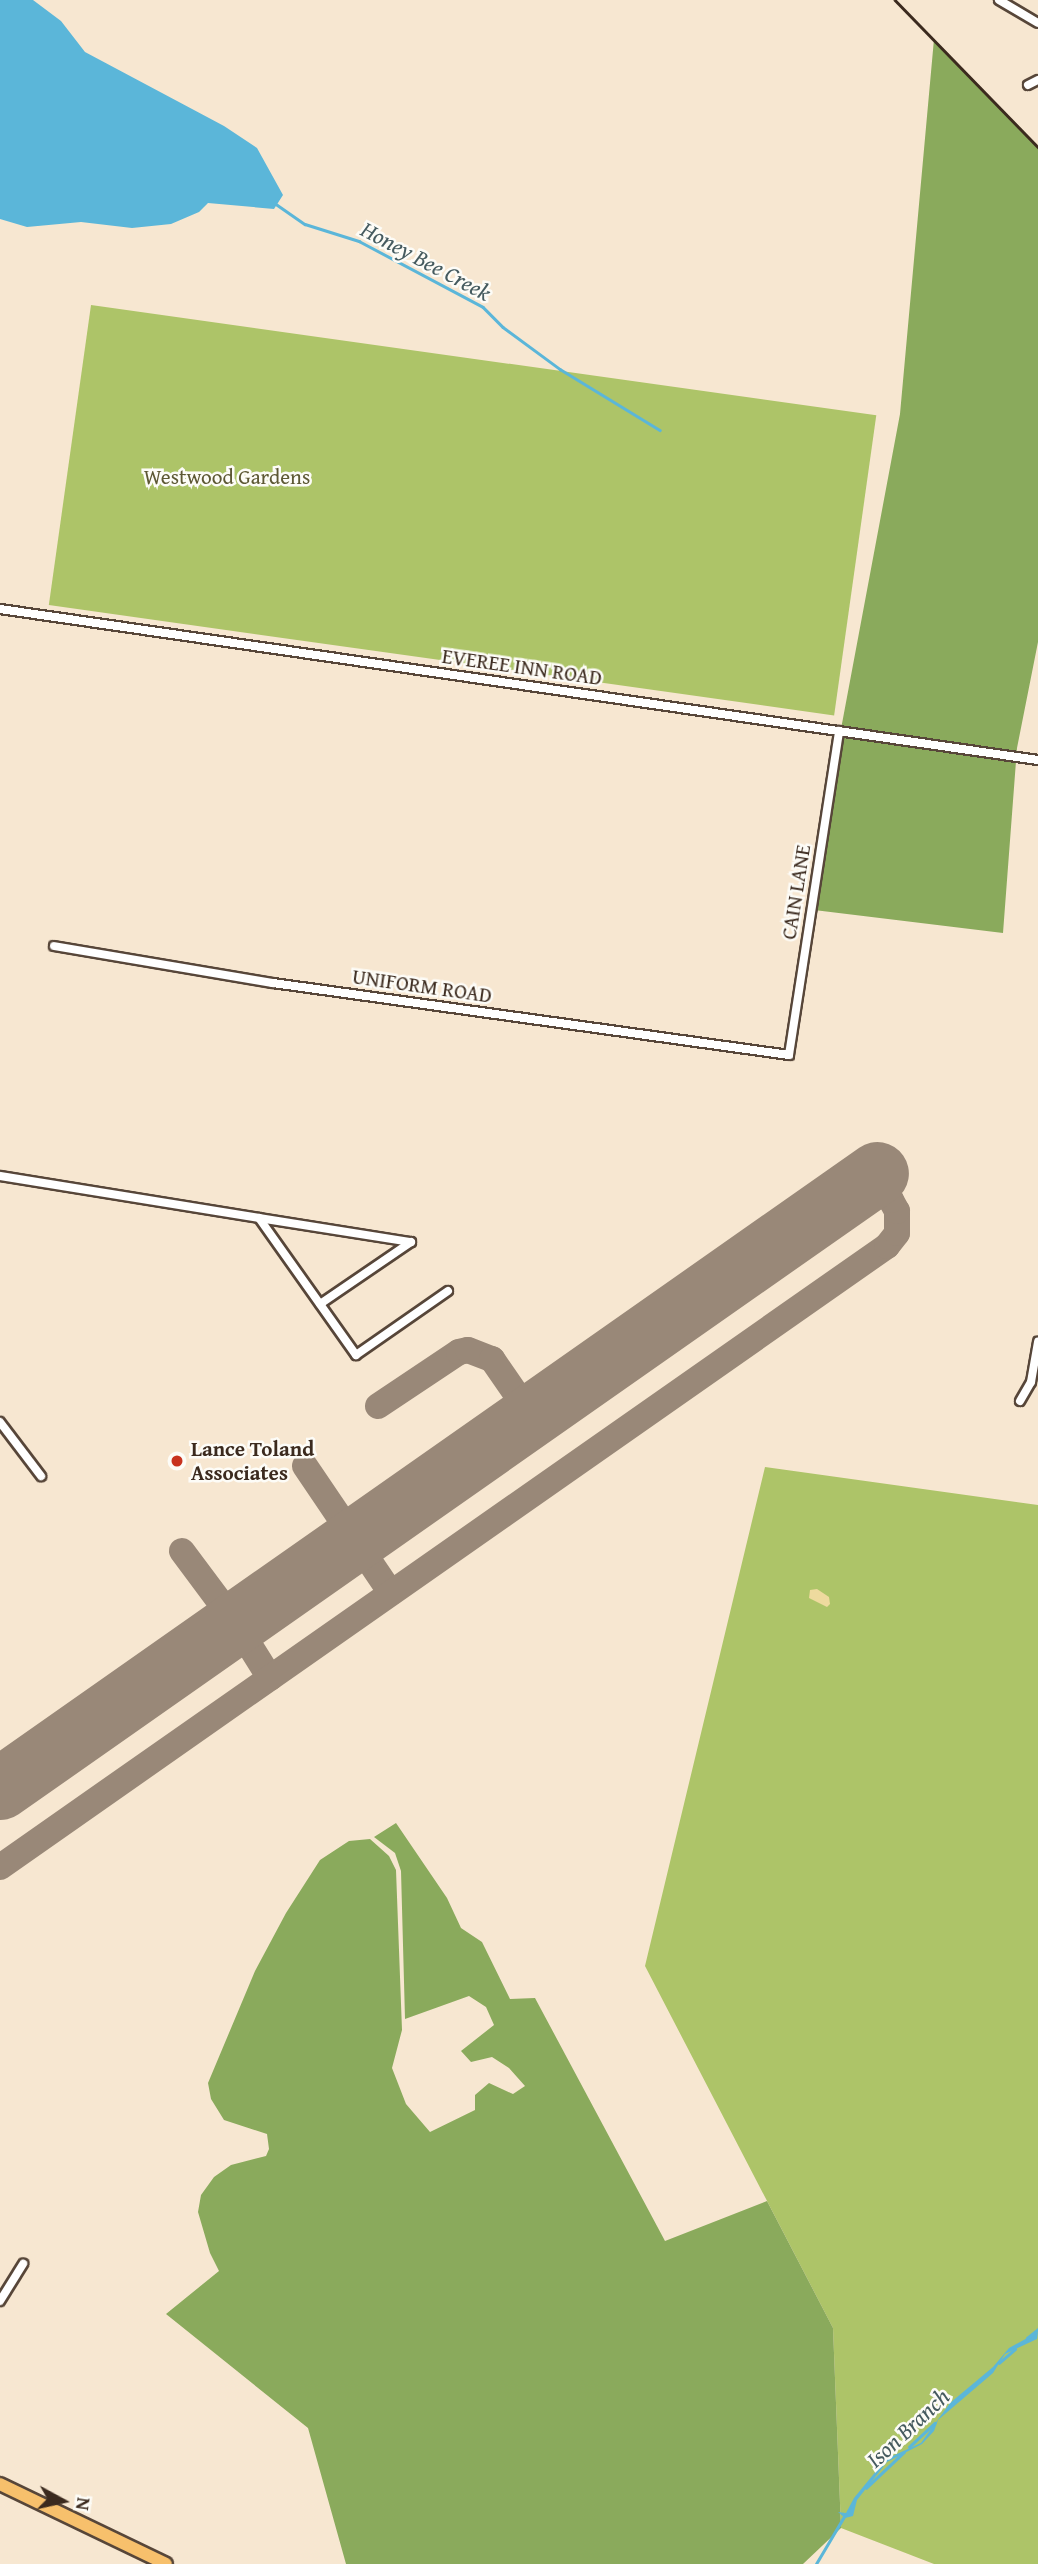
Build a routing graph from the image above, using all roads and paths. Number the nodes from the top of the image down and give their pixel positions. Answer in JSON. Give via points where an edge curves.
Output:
{"nodes":[{"id":1,"x":999,"y":0,"type":"edge"},
{"id":2,"x":1038,"y":23,"type":"edge"},
{"id":3,"x":1038,"y":80,"type":"edge"},
{"id":4,"x":1028,"y":85,"type":"dead end"},
{"id":5,"x":0,"y":609,"type":"edge"},
{"id":6,"x":839,"y":731,"type":"junction"},
{"id":7,"x":1038,"y":760,"type":"edge"},
{"id":8,"x":54,"y":946,"type":"dead end"},
{"id":9,"x":785,"y":1055,"type":"joint"},
{"id":10,"x":0,"y":1176,"type":"edge"},
{"id":11,"x":259,"y":1218,"type":"junction"},
{"id":12,"x":448,"y":1291,"type":"dead end"},
{"id":13,"x":320,"y":1304,"type":"junction"},
{"id":14,"x":1038,"y":1342,"type":"edge"},
{"id":15,"x":1038,"y":1348,"type":"edge"},
{"id":16,"x":1020,"y":1401,"type":"dead end"},
{"id":17,"x":0,"y":1422,"type":"edge"},
{"id":18,"x":41,"y":1476,"type":"dead end"},
{"id":19,"x":23,"y":2264,"type":"dead end"},
{"id":20,"x":0,"y":2301,"type":"edge"},
{"id":21,"x":0,"y":2484,"type":"edge"},
{"id":22,"x":166,"y":2564,"type":"edge"}],
"edges":[{"from":1,"to":2,"type":"street"},
{"from":3,"to":4,"type":"street"},
{"from":5,"to":6,"type":"street","name":"EVEREE INN ROAD"},
{"from":6,"to":7,"type":"street","name":"EVEREE INN ROAD"},
{"from":6,"to":9,"type":"street","name":"CAIN LANE","via":[[789,1055]]},
{"from":8,"to":9,"type":"street","name":"UNIFORM ROAD","via":[[273,983]]},
{"from":10,"to":11,"type":"street"},
{"from":11,"to":13,"type":"street"},
{"from":11,"to":13,"type":"street","via":[[411,1242]]},
{"from":12,"to":13,"type":"street","via":[[356,1355]]},
{"from":14,"to":15,"type":"street"},
{"from":15,"to":16,"type":"street","via":[[1031,1382]]},
{"from":17,"to":18,"type":"street"},
{"from":19,"to":20,"type":"street"},
{"from":21,"to":22,"type":"main road"}]}
